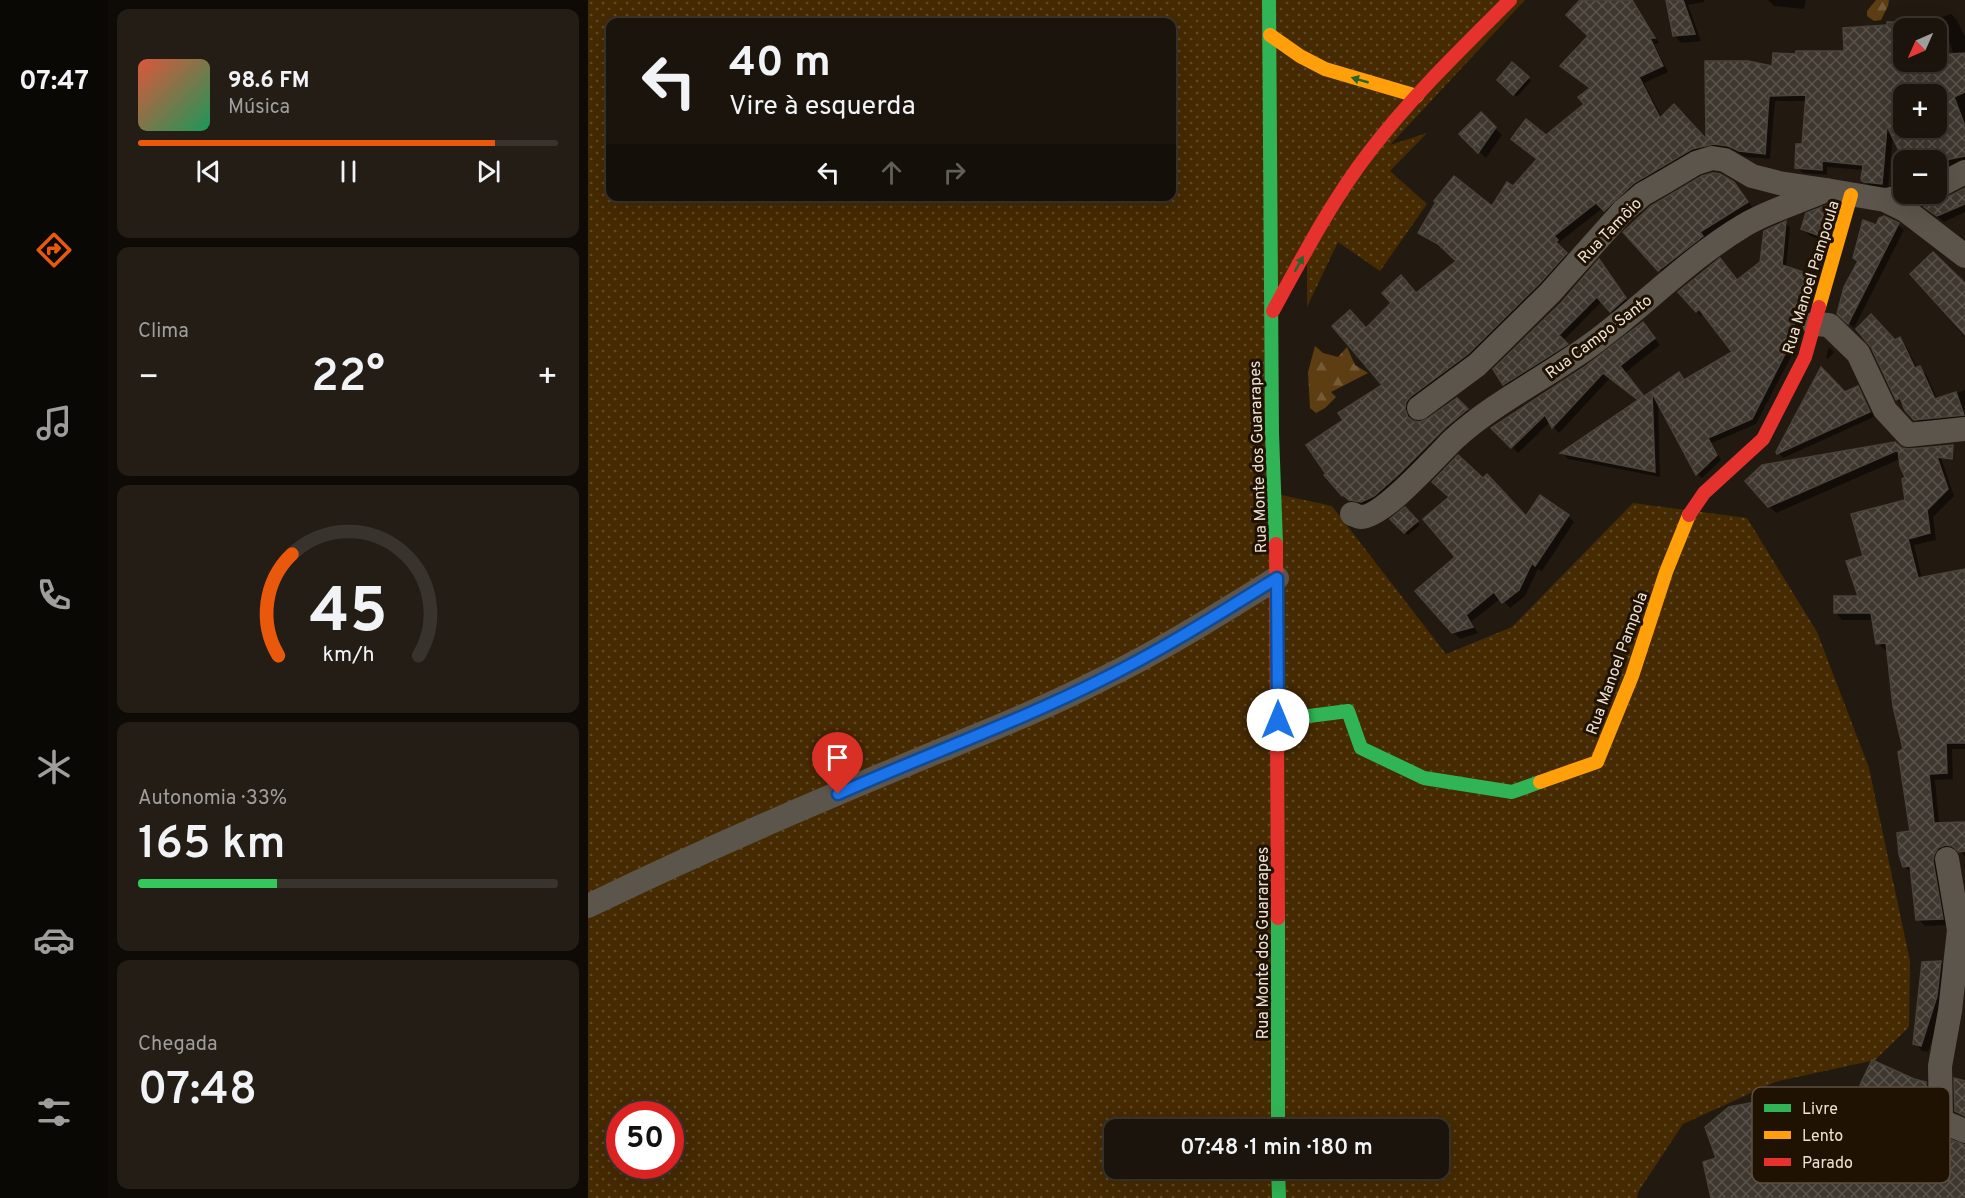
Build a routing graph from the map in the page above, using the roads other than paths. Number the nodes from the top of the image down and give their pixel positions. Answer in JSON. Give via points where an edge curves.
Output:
{"nodes":[{"id":1,"x":1269,"y":0,"type":"edge"},
{"id":2,"x":1510,"y":0,"type":"edge"},
{"id":3,"x":1270,"y":35,"type":"junction"},
{"id":4,"x":1417,"y":96,"type":"junction"},
{"id":5,"x":1965,"y":172,"type":"edge"},
{"id":6,"x":1947,"y":181,"type":"edge"},
{"id":7,"x":1826,"y":190,"type":"junction"},
{"id":8,"x":1851,"y":195,"type":"junction"},
{"id":9,"x":1893,"y":199,"type":"edge"},
{"id":10,"x":1885,"y":201,"type":"junction"},
{"id":11,"x":1965,"y":256,"type":"edge"},
{"id":12,"x":1270,"y":315,"type":"junction"},
{"id":13,"x":1814,"y":324,"type":"junction"},
{"id":14,"x":1419,"y":408,"type":"dead end"},
{"id":15,"x":1965,"y":429,"type":"edge"},
{"id":16,"x":1691,"y":510,"type":"joint"},
{"id":17,"x":1352,"y":514,"type":"dead end"},
{"id":18,"x":1277,"y":578,"type":"junction"},
{"id":19,"x":1278,"y":720,"type":"junction"},
{"id":20,"x":1947,"y":859,"type":"dead end"},
{"id":21,"x":588,"y":906,"type":"edge"},
{"id":22,"x":1940,"y":1087,"type":"edge"},
{"id":23,"x":1278,"y":1119,"type":"edge"},
{"id":24,"x":1950,"y":1125,"type":"edge"},
{"id":25,"x":1965,"y":1131,"type":"edge"},
{"id":26,"x":1278,"y":1179,"type":"edge"},
{"id":27,"x":1279,"y":1198,"type":"edge"}],
"edges":[{"from":1,"to":3,"type":"street","name":"Rua Monte dos Guararapes"},
{"from":2,"to":4,"type":"street"},
{"from":4,"to":3,"type":"street","one_way":true,"via":[[1325,69]]},
{"from":3,"to":12,"type":"street","name":"Rua Monte dos Guararapes"},
{"from":12,"to":4,"type":"street","one_way":true,"via":[[1324,218],[1370,150]]},
{"from":5,"to":6,"type":"street"},
{"from":7,"to":8,"type":"street","name":"Rua Tamôio"},
{"from":7,"to":14,"type":"street","name":"Rua Tamôio","via":[[1752,176],[1725,160],[1712,158],[1696,163],[1643,194],[1623,211],[1550,293],[1477,366]]},
{"from":7,"to":17,"type":"street","name":"Rua Campo Santo","via":[[1745,224],[1727,236],[1682,268],[1592,344],[1486,413],[1396,496],[1370,515]]},
{"from":8,"to":10,"type":"street","name":"Rua Tamôio"},
{"from":8,"to":13,"type":"street","name":"Rua Manoel Pampoula"},
{"from":9,"to":10,"type":"street"},
{"from":10,"to":11,"type":"street","name":"Rua Tamôio","via":[[1905,210]]},
{"from":12,"to":18,"type":"street","name":"Rua Monte dos Guararapes"},
{"from":13,"to":15,"type":"street","via":[[1829,325],[1858,353],[1885,410],[1908,435]]},
{"from":13,"to":16,"type":"street","name":"Rua Manoel Pampoula","via":[[1805,357],[1763,439]]},
{"from":16,"to":19,"type":"street","name":"Rua Manoel Pampola","via":[[1597,762],[1512,792],[1424,778],[1361,748],[1348,711]]},
{"from":18,"to":19,"type":"street","name":"Rua Monte dos Guararapes"},
{"from":18,"to":21,"type":"street","via":[[1186,635],[1100,681],[682,860]]},
{"from":19,"to":23,"type":"street","name":"Rua Monte dos Guararapes"},
{"from":20,"to":22,"type":"street","via":[[1959,930]]},
{"from":24,"to":25,"type":"street"},
{"from":26,"to":27,"type":"street"}]}
